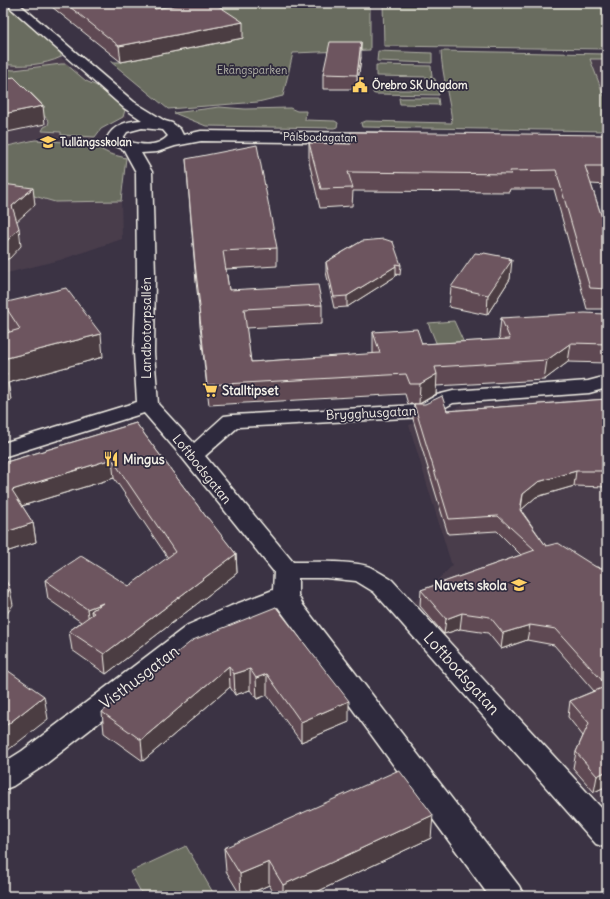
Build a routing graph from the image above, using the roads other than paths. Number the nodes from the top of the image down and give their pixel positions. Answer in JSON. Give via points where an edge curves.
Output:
{"nodes":[{"id":1,"x":11,"y":3,"type":"edge"},
{"id":2,"x":129,"y":105,"type":"junction"},
{"id":3,"x":118,"y":132,"type":"junction"},
{"id":4,"x":166,"y":135,"type":"junction"},
{"id":5,"x":395,"y":138,"type":"edge"},
{"id":6,"x":130,"y":147,"type":"junction"},
{"id":7,"x":144,"y":172,"type":"junction"},
{"id":8,"x":607,"y":382,"type":"edge"},
{"id":9,"x":148,"y":405,"type":"junction"},
{"id":10,"x":3,"y":450,"type":"edge"},
{"id":11,"x":192,"y":456,"type":"junction"},
{"id":12,"x":286,"y":582,"type":"junction"},
{"id":13,"x":3,"y":778,"type":"edge"},
{"id":14,"x":607,"y":835,"type":"edge"},
{"id":15,"x":508,"y":896,"type":"edge"}],
"edges":[{"from":1,"to":2,"type":"street"},
{"from":2,"to":3,"type":"street","via":[[130,120]]},
{"from":2,"to":4,"type":"street"},
{"from":3,"to":4,"type":"street","via":[[135,125]]},
{"from":3,"to":6,"type":"street","via":[[115,138],[117,141]]},
{"from":4,"to":5,"type":"street","name":"Pålsbodagatan"},
{"from":4,"to":6,"type":"street","via":[[145,148]]},
{"from":4,"to":7,"type":"street"},
{"from":6,"to":7,"type":"street","name":"Landbotorpsallén"},
{"from":7,"to":9,"type":"street","name":"Landbotorpsallén","via":[[144,353]]},
{"from":8,"to":11,"type":"street","name":"Brygghusgatan","via":[[589,387],[453,397],[424,410],[232,421]]},
{"from":9,"to":10,"type":"street"},
{"from":9,"to":11,"type":"street","name":"Loftbodsgatan"},
{"from":11,"to":12,"type":"street","name":"Loftbodsgatan","via":[[262,542]]},
{"from":12,"to":13,"type":"street","name":"Visthusgatan","via":[[240,612],[197,632],[32,759]]},
{"from":12,"to":14,"type":"street","name":"Loftbodsgatan","via":[[326,570],[361,573],[383,586]]},
{"from":12,"to":15,"type":"street","name":"Loftbodsgatan","via":[[292,609]]}]}
